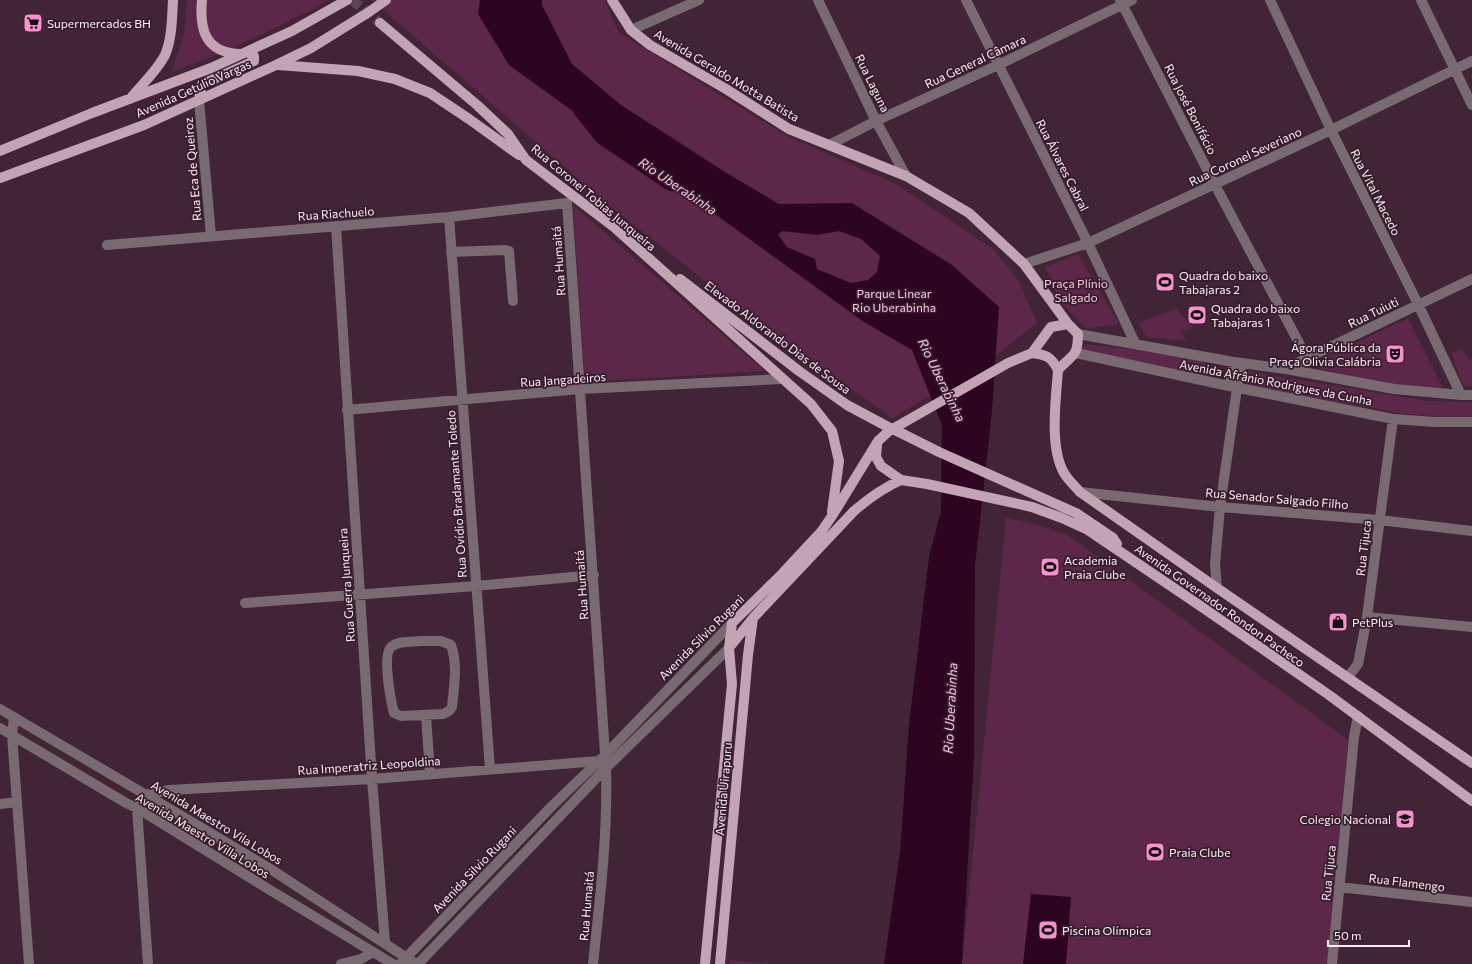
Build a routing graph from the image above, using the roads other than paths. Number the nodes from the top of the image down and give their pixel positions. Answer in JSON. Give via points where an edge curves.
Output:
{"nodes":[{"id":1,"x":174,"y":0,"type":"edge"},
{"id":2,"x":202,"y":0,"type":"edge"},
{"id":3,"x":347,"y":0,"type":"edge"},
{"id":4,"x":386,"y":0,"type":"edge"},
{"id":5,"x":612,"y":0,"type":"edge"},
{"id":6,"x":698,"y":0,"type":"edge"},
{"id":7,"x":818,"y":0,"type":"edge"},
{"id":8,"x":966,"y":0,"type":"edge"},
{"id":9,"x":1132,"y":0,"type":"edge"},
{"id":10,"x":1270,"y":0,"type":"edge"},
{"id":11,"x":1421,"y":0,"type":"edge"},
{"id":12,"x":1121,"y":2,"type":"edge"},
{"id":13,"x":380,"y":23,"type":"tunnel mouth"},
{"id":14,"x":631,"y":30,"type":"junction"},
{"id":15,"x":245,"y":53,"type":"junction"},
{"id":16,"x":1472,"y":61,"type":"edge"},
{"id":17,"x":276,"y":65,"type":"junction"},
{"id":18,"x":998,"y":65,"type":"junction"},
{"id":19,"x":1454,"y":69,"type":"junction"},
{"id":20,"x":129,"y":100,"type":"junction"},
{"id":21,"x":199,"y":100,"type":"junction"},
{"id":22,"x":1472,"y":105,"type":"edge"},
{"id":23,"x":876,"y":121,"type":"junction"},
{"id":24,"x":1331,"y":130,"type":"junction"},
{"id":25,"x":829,"y":145,"type":"junction"},
{"id":26,"x":0,"y":151,"type":"edge"},
{"id":27,"x":526,"y":160,"type":"junction"},
{"id":28,"x":906,"y":176,"type":"junction"},
{"id":29,"x":0,"y":178,"type":"edge"},
{"id":30,"x":1214,"y":184,"type":"junction"},
{"id":31,"x":569,"y":199,"type":"junction"},
{"id":32,"x":449,"y":217,"type":"junction"},
{"id":33,"x":336,"y":226,"type":"junction"},
{"id":34,"x":614,"y":227,"type":"junction"},
{"id":35,"x":211,"y":236,"type":"junction"},
{"id":36,"x":1088,"y":243,"type":"junction"},
{"id":37,"x":107,"y":245,"type":"dead end"},
{"id":38,"x":451,"y":252,"type":"junction"},
{"id":39,"x":1024,"y":264,"type":"junction"},
{"id":40,"x":1472,"y":279,"type":"edge"},
{"id":41,"x":513,"y":301,"type":"dead end"},
{"id":42,"x":1418,"y":304,"type":"junction"},
{"id":43,"x":1068,"y":324,"type":"junction"},
{"id":44,"x":1078,"y":334,"type":"junction"},
{"id":45,"x":1135,"y":344,"type":"junction"},
{"id":46,"x":1032,"y":353,"type":"junction"},
{"id":47,"x":1076,"y":353,"type":"junction"},
{"id":48,"x":1307,"y":358,"type":"junction"},
{"id":49,"x":1238,"y":363,"type":"junction"},
{"id":50,"x":1286,"y":369,"type":"junction"},
{"id":51,"x":1058,"y":370,"type":"junction"},
{"id":52,"x":782,"y":379,"type":"junction"},
{"id":53,"x":1233,"y":387,"type":"junction"},
{"id":54,"x":580,"y":389,"type":"junction"},
{"id":55,"x":1461,"y":395,"type":"junction"},
{"id":56,"x":1472,"y":395,"type":"edge"},
{"id":57,"x":462,"y":400,"type":"junction"},
{"id":58,"x":347,"y":410,"type":"junction"},
{"id":59,"x":1393,"y":419,"type":"junction"},
{"id":60,"x":1472,"y":422,"type":"edge"},
{"id":61,"x":878,"y":441,"type":"junction"},
{"id":62,"x":901,"y":480,"type":"junction"},
{"id":63,"x":1080,"y":492,"type":"junction"},
{"id":64,"x":1220,"y":507,"type":"junction"},
{"id":65,"x":832,"y":516,"type":"junction"},
{"id":66,"x":1379,"y":520,"type":"junction"},
{"id":67,"x":1472,"y":531,"type":"edge"},
{"id":68,"x":1124,"y":554,"type":"junction"},
{"id":69,"x":594,"y":575,"type":"junction"},
{"id":70,"x":476,"y":586,"type":"junction"},
{"id":71,"x":1217,"y":588,"type":"junction"},
{"id":72,"x":360,"y":595,"type":"junction"},
{"id":73,"x":245,"y":603,"type":"dead end"},
{"id":74,"x":1367,"y":617,"type":"junction"},
{"id":75,"x":753,"y":618,"type":"junction"},
{"id":76,"x":732,"y":624,"type":"junction"},
{"id":77,"x":1472,"y":628,"type":"edge"},
{"id":78,"x":729,"y":648,"type":"junction"},
{"id":79,"x":1348,"y":677,"type":"junction"},
{"id":80,"x":0,"y":709,"type":"edge"},
{"id":81,"x":426,"y":715,"type":"junction"},
{"id":82,"x":1358,"y":716,"type":"junction"},
{"id":83,"x":14,"y":717,"type":"junction"},
{"id":84,"x":0,"y":728,"type":"edge"},
{"id":85,"x":12,"y":735,"type":"junction"},
{"id":86,"x":602,"y":758,"type":"junction"},
{"id":87,"x":1472,"y":763,"type":"edge"},
{"id":88,"x":606,"y":768,"type":"junction"},
{"id":89,"x":490,"y":769,"type":"junction"},
{"id":90,"x":430,"y":774,"type":"junction"},
{"id":91,"x":372,"y":779,"type":"junction"},
{"id":92,"x":146,"y":795,"type":"junction"},
{"id":93,"x":1472,"y":801,"type":"edge"},
{"id":94,"x":17,"y":802,"type":"junction"},
{"id":95,"x":0,"y":804,"type":"edge"},
{"id":96,"x":137,"y":808,"type":"junction"},
{"id":97,"x":1339,"y":887,"type":"junction"},
{"id":98,"x":1472,"y":902,"type":"edge"},
{"id":99,"x":385,"y":943,"type":"junction"},
{"id":100,"x":373,"y":952,"type":"junction"},
{"id":101,"x":706,"y":960,"type":"edge"},
{"id":102,"x":404,"y":961,"type":"edge"},
{"id":103,"x":720,"y":961,"type":"edge"},
{"id":104,"x":29,"y":964,"type":"edge"},
{"id":105,"x":148,"y":964,"type":"edge"},
{"id":106,"x":341,"y":964,"type":"edge"},
{"id":107,"x":393,"y":964,"type":"edge"},
{"id":108,"x":417,"y":964,"type":"edge"},
{"id":109,"x":593,"y":964,"type":"edge"},
{"id":110,"x":1332,"y":964,"type":"edge"}],
"edges":[{"from":1,"to":20,"type":"main road","via":[[170,40],[165,56]]},
{"from":2,"to":15,"type":"main road","via":[[201,24],[207,38],[218,50]]},
{"from":3,"to":15,"type":"main road","name":"Avenida Getúlio Vargas","via":[[292,31]]},
{"from":4,"to":17,"type":"main road","name":"Avenida Getúlio Vargas","via":[[311,48]]},
{"from":5,"to":14,"type":"main road","name":"Avenida Geraldo Motta Batista"},
{"from":6,"to":14,"type":"street"},
{"from":7,"to":23,"type":"street","name":"Rua Laguna"},
{"from":8,"to":18,"type":"street","name":"Rua Álvares Cabral"},
{"from":9,"to":12,"type":"street","name":"Rua General Câmara"},
{"from":10,"to":24,"type":"street","name":"Rua Vital Macedo"},
{"from":11,"to":19,"type":"street"},
{"from":12,"to":18,"type":"street","name":"Rua General Câmara"},
{"from":12,"to":30,"type":"street","name":"Rua José Bonifácio"},
{"from":13,"to":27,"type":"main road","name":"Rua Coronel Tobias Junqueira","via":[[508,134]]},
{"from":14,"to":25,"type":"main road","name":"Avenida Geraldo Motta Batista","via":[[650,45],[789,129]]},
{"from":15,"to":20,"type":"main road","name":"Avenida Getúlio Vargas"},
{"from":15,"to":21,"type":"main road","via":[[254,56],[254,61],[205,83],[201,88]]},
{"from":16,"to":19,"type":"street","name":"Rua Coronel Severiano"},
{"from":17,"to":21,"type":"main road","name":"Avenida Getúlio Vargas"},
{"from":17,"to":27,"type":"main road","via":[[358,72],[395,79],[430,93]]},
{"from":18,"to":23,"type":"street","name":"Rua General Câmara"},
{"from":18,"to":36,"type":"street","name":"Rua Álvares Cabral"},
{"from":19,"to":22,"type":"street"},
{"from":19,"to":24,"type":"street","name":"Rua Coronel Severiano"},
{"from":20,"to":26,"type":"main road","name":"Avenida Getúlio Vargas"},
{"from":21,"to":29,"type":"main road","name":"Avenida Getúlio Vargas","via":[[144,125]]},
{"from":21,"to":35,"type":"street","name":"Rua Eca de Queiroz"},
{"from":23,"to":25,"type":"street","name":"Rua General Câmara"},
{"from":23,"to":28,"type":"street","name":"Rua Laguna"},
{"from":24,"to":30,"type":"street","name":"Rua Coronel Severiano"},
{"from":24,"to":42,"type":"street","name":"Rua Vital Macedo"},
{"from":25,"to":28,"type":"main road","name":"Avenida Geraldo Motta Batista"},
{"from":27,"to":31,"type":"main road","name":"Rua Coronel Tobias Junqueira"},
{"from":28,"to":39,"type":"main road","name":"Avenida Geraldo Motta Batista","via":[[969,212]]},
{"from":30,"to":36,"type":"street","name":"Rua Coronel Severiano"},
{"from":30,"to":48,"type":"street","name":"Rua José Bonifácio"},
{"from":31,"to":32,"type":"street","name":"Rua Riachuelo"},
{"from":31,"to":34,"type":"main road","name":"Rua Coronel Tobias Junqueira"},
{"from":31,"to":54,"type":"street","name":"Rua Humaitá"},
{"from":32,"to":33,"type":"street","name":"Rua Riachuelo"},
{"from":32,"to":38,"type":"street","name":"Rua Ovídio Bradamante Toledo"},
{"from":33,"to":35,"type":"street","name":"Rua Riachuelo"},
{"from":33,"to":58,"type":"street","name":"Rua Guerra Junqueira"},
{"from":34,"to":52,"type":"main road","name":"Rua Coronel Tobias Junqueira"},
{"from":34,"to":68,"type":"main road","name":"Elevado Aldorando Dias de Sousa","bridge":true,"via":[[799,371],[847,405],[939,452],[1076,513],[1113,538]]},
{"from":35,"to":37,"type":"street","name":"Rua Riachuelo"},
{"from":36,"to":39,"type":"street","name":"Rua Coronel Severiano"},
{"from":36,"to":45,"type":"street","name":"Rua Álvares Cabral"},
{"from":38,"to":41,"type":"street","via":[[509,251]]},
{"from":38,"to":57,"type":"street","name":"Rua Ovídio Bradamante Toledo"},
{"from":39,"to":43,"type":"main road","name":"Avenida Geraldo Motta Batista"},
{"from":40,"to":42,"type":"street","name":"Rua Tuiuti"},
{"from":42,"to":48,"type":"street","name":"Rua Tuiuti"},
{"from":42,"to":55,"type":"street","name":"Rua Vital Macedo"},
{"from":43,"to":44,"type":"main road","name":"Avenida Geraldo Motta Batista"},
{"from":43,"to":46,"type":"main road","via":[[1052,326]]},
{"from":44,"to":45,"type":"street","name":"Avenida Afrânio Rodrigues da Cunha"},
{"from":44,"to":47,"type":"main road"},
{"from":45,"to":49,"type":"street","name":"Avenida Afrânio Rodrigues da Cunha"},
{"from":46,"to":51,"type":"main road","via":[[1044,354],[1053,361]]},
{"from":46,"to":61,"type":"main road","name":"Avenida Silvio Rugani","via":[[1008,363],[922,412],[889,431]]},
{"from":47,"to":51,"type":"main road"},
{"from":47,"to":53,"type":"street","name":"Avenida Afrânio Rodrigues da Cunha"},
{"from":48,"to":50,"type":"street","name":"Rua Tuiuti"},
{"from":49,"to":50,"type":"street","name":"Avenida Afrânio Rodrigues da Cunha"},
{"from":49,"to":53,"type":"street"},
{"from":50,"to":55,"type":"street","name":"Avenida Afrânio Rodrigues da Cunha","via":[[1394,389]]},
{"from":51,"to":63,"type":"main road","name":"Avenida Governador Rondon Pacheco","via":[[1055,433],[1058,455],[1064,473]]},
{"from":52,"to":54,"type":"street","name":"Rua Jangadeiros"},
{"from":52,"to":65,"type":"main road","name":"Rua Coronel Tobias Junqueira","via":[[811,404],[832,432],[839,462]]},
{"from":53,"to":59,"type":"street","name":"Avenida Afrânio Rodrigues da Cunha"},
{"from":53,"to":64,"type":"street"},
{"from":54,"to":57,"type":"street","name":"Rua Jangadeiros"},
{"from":54,"to":69,"type":"street","name":"Rua Humaitá"},
{"from":55,"to":56,"type":"street","name":"Avenida Afrânio Rodrigues da Cunha"},
{"from":57,"to":58,"type":"street","name":"Rua Jangadeiros"},
{"from":57,"to":70,"type":"street","name":"Rua Ovídio Bradamante Toledo"},
{"from":58,"to":72,"type":"street","name":"Rua Guerra Junqueira"},
{"from":59,"to":60,"type":"street","name":"Avenida Afrânio Rodrigues da Cunha"},
{"from":59,"to":66,"type":"street","name":"Rua Tijuca"},
{"from":61,"to":62,"type":"main road","via":[[876,458],[881,466]]},
{"from":61,"to":65,"type":"main road","name":"Avenida Silvio Rugani"},
{"from":62,"to":68,"type":"main road","name":"Avenida Governador Rondon Pacheco","via":[[1032,507],[1088,530]]},
{"from":62,"to":75,"type":"main road","name":"Avenida Silvio Rugani","via":[[885,487],[854,511]]},
{"from":63,"to":64,"type":"street","name":"Rua Senador Salgado Filho"},
{"from":63,"to":71,"type":"main road","name":"Avenida Governador Rondon Pacheco"},
{"from":64,"to":66,"type":"street","name":"Rua Senador Salgado Filho"},
{"from":64,"to":71,"type":"street","via":[[1215,564]]},
{"from":65,"to":76,"type":"main road","name":"Avenida Silvio Rugani","via":[[821,532]]},
{"from":66,"to":67,"type":"street","name":"Rua Senador Salgado Filho"},
{"from":66,"to":74,"type":"street","name":"Rua Tijuca"},
{"from":68,"to":82,"type":"main road","name":"Avenida Governador Rondon Pacheco"},
{"from":69,"to":70,"type":"street"},
{"from":69,"to":86,"type":"street","name":"Rua Humaitá"},
{"from":70,"to":72,"type":"street"},
{"from":70,"to":89,"type":"street","name":"Rua Ovídio Bradamante Toledo"},
{"from":71,"to":79,"type":"main road","name":"Avenida Governador Rondon Pacheco"},
{"from":72,"to":73,"type":"street"},
{"from":72,"to":91,"type":"street","name":"Rua Guerra Junqueira"},
{"from":74,"to":77,"type":"street"},
{"from":74,"to":79,"type":"street","name":"Rua Tijuca","via":[[1358,664]]},
{"from":75,"to":78,"type":"main road","name":"Avenida Silvio Rugani"},
{"from":75,"to":103,"type":"main road","name":"Avenida Uirapuru"},
{"from":76,"to":78,"type":"main road","name":"Avenida Uirapuru"},
{"from":76,"to":86,"type":"street","name":"Avenida Silvio Rugani"},
{"from":78,"to":88,"type":"street","name":"Avenida Silvio Rugani"},
{"from":78,"to":101,"type":"main road","name":"Avenida Uirapuru","via":[[732,684]]},
{"from":79,"to":87,"type":"main road","name":"Avenida Governador Rondon Pacheco"},
{"from":80,"to":83,"type":"street","name":"Avenida Maestro Vila Lobos"},
{"from":81,"to":81,"type":"street","via":[[401,716],[394,713],[390,700],[388,653],[390,647],[398,643],[441,641],[451,646],[454,654],[452,707],[443,714]]},
{"from":81,"to":90,"type":"street"},
{"from":82,"to":93,"type":"main road","name":"Avenida Governador Rondon Pacheco"},
{"from":82,"to":97,"type":"street","name":"Rua Tijuca"},
{"from":83,"to":85,"type":"street"},
{"from":83,"to":92,"type":"street","name":"Avenida Maestro Vila Lobos"},
{"from":84,"to":85,"type":"street","name":"Avenida Maestro Villa Lobos"},
{"from":85,"to":94,"type":"street"},
{"from":85,"to":96,"type":"street","name":"Avenida Maestro Villa Lobos"},
{"from":86,"to":88,"type":"street","name":"Rua Humaitá"},
{"from":86,"to":89,"type":"street","name":"Rua Imperatriz Leopoldina"},
{"from":86,"to":102,"type":"street","name":"Avenida Silvio Rugani","via":[[552,806]]},
{"from":88,"to":108,"type":"street","name":"Avenida Silvio Rugani"},
{"from":88,"to":109,"type":"street","name":"Rua Humaitá","via":[[605,836]]},
{"from":89,"to":90,"type":"street","name":"Rua Imperatriz Leopoldina"},
{"from":90,"to":91,"type":"street","name":"Rua Imperatriz Leopoldina"},
{"from":91,"to":92,"type":"street","name":"Rua Imperatriz Leopoldina","via":[[169,790]]},
{"from":91,"to":99,"type":"street","name":"Rua Guerra Junqueira"},
{"from":92,"to":96,"type":"street"},
{"from":92,"to":99,"type":"street","name":"Avenida Maestro Vila Lobos","via":[[272,870]]},
{"from":94,"to":95,"type":"street"},
{"from":94,"to":104,"type":"street"},
{"from":96,"to":100,"type":"street","name":"Avenida Maestro Villa Lobos"},
{"from":96,"to":105,"type":"street"},
{"from":97,"to":98,"type":"street","name":"Rua Flamengo"},
{"from":97,"to":110,"type":"street","name":"Rua Tijuca"},
{"from":99,"to":102,"type":"street","name":"Avenida Maestro Vila Lobos"},
{"from":100,"to":106,"type":"street","via":[[361,960]]},
{"from":100,"to":107,"type":"street","name":"Avenida Maestro Villa Lobos"},
{"from":101,"to":103,"type":"main road"},
{"from":102,"to":108,"type":"street","name":"Avenida Maestro Vila Lobos"}]}
